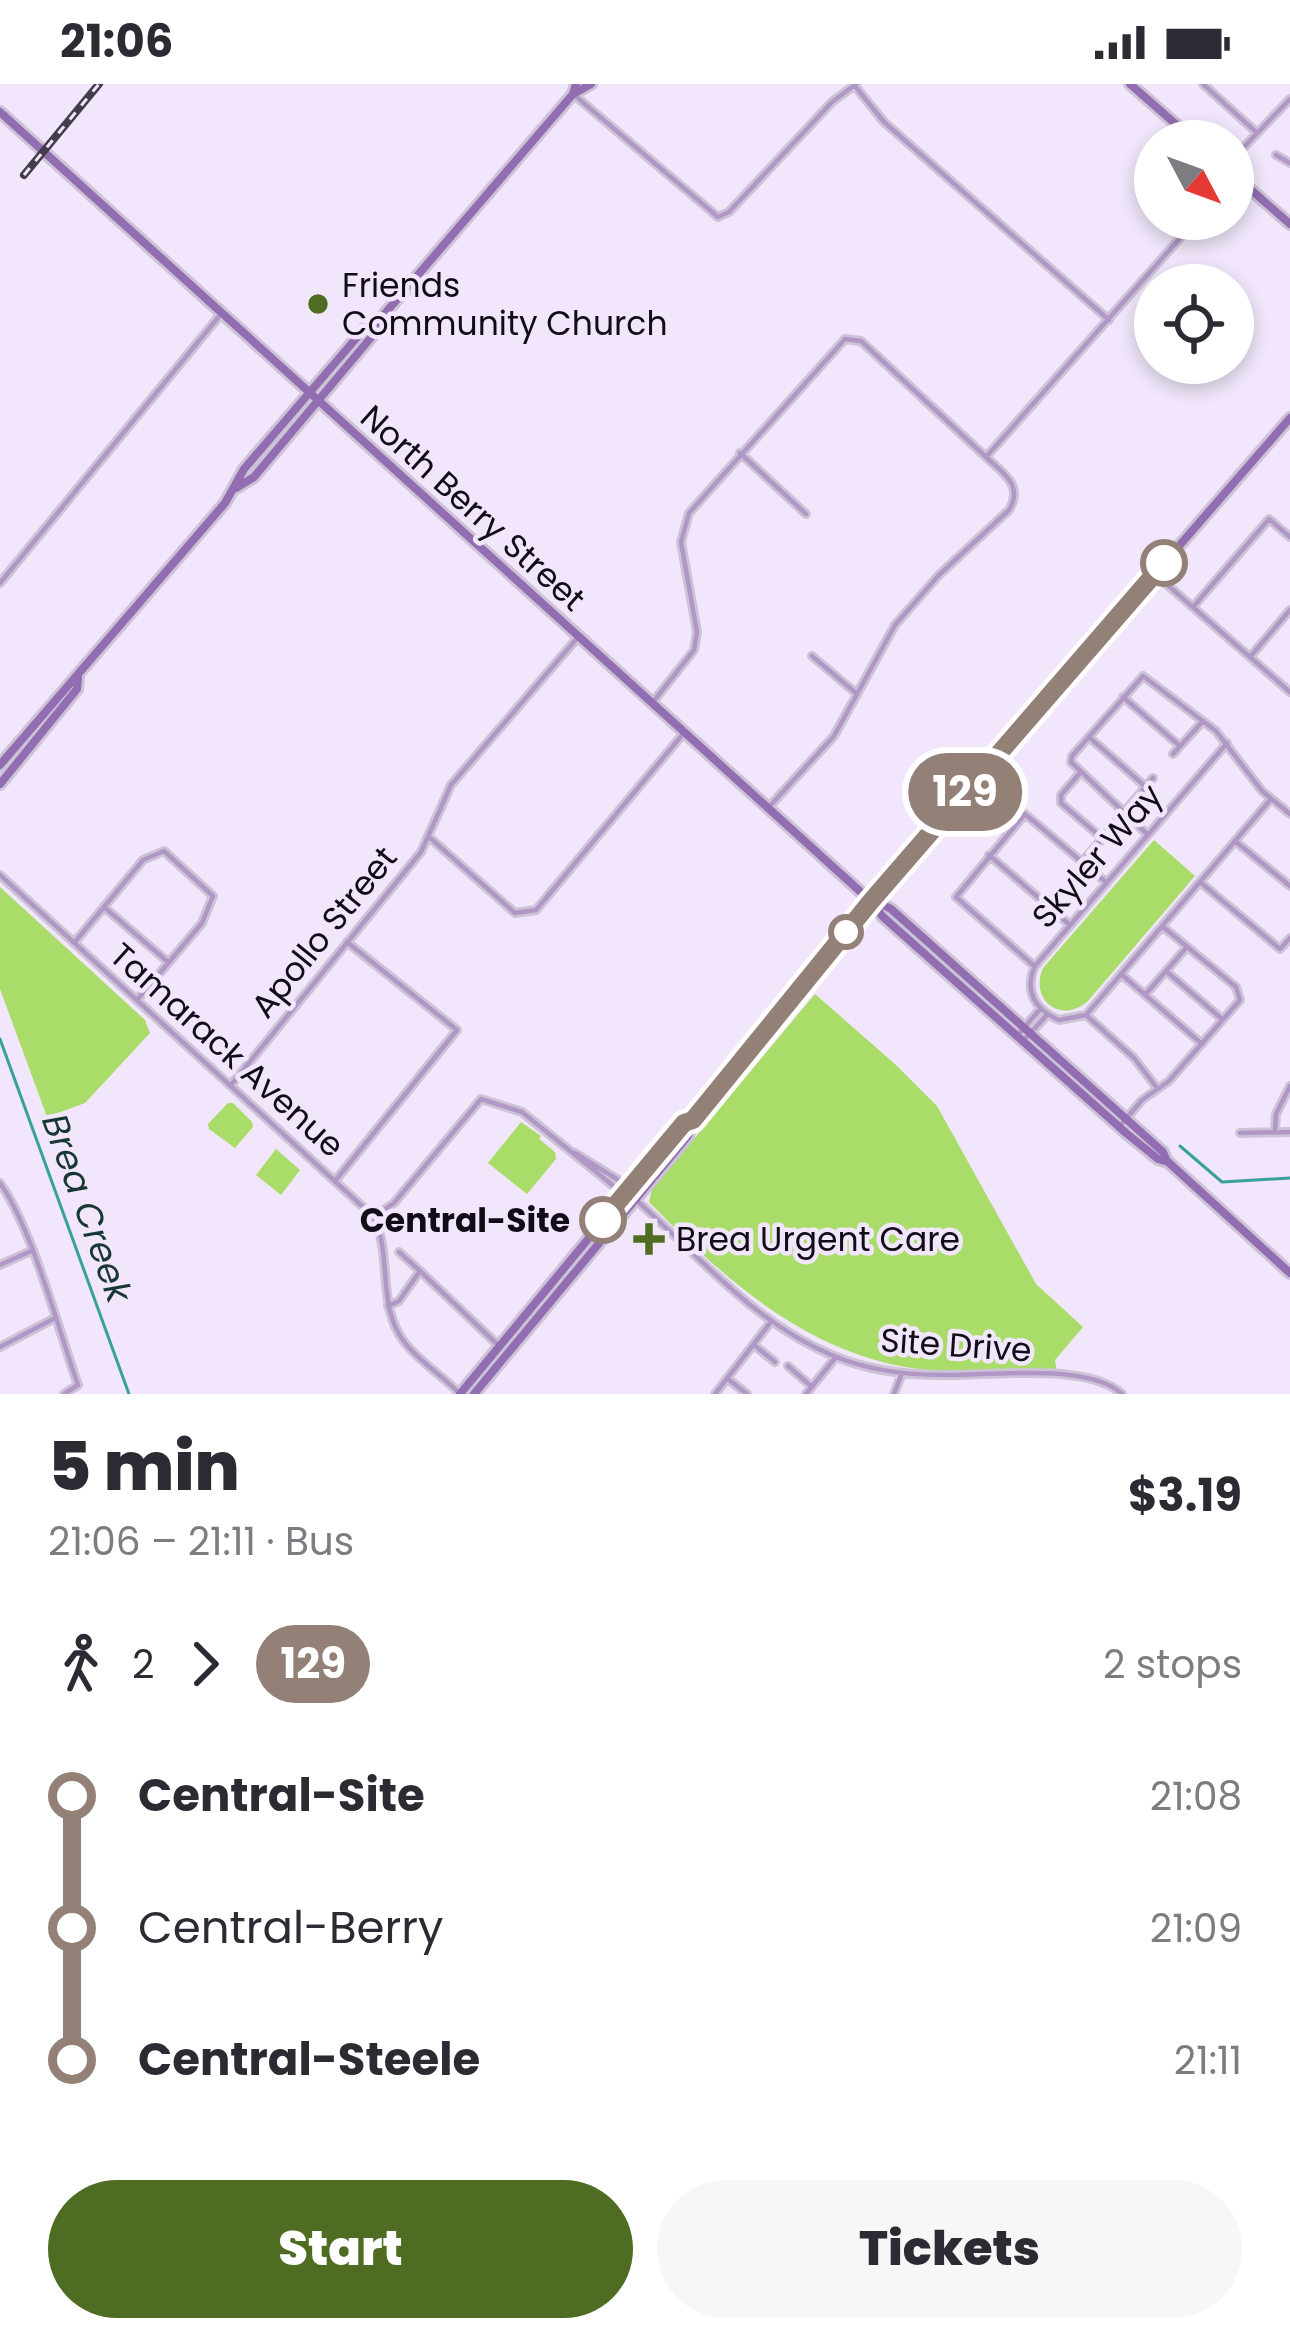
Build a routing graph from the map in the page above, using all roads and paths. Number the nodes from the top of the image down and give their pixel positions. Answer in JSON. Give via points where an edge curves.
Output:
{"nodes":[{"id":1,"x":590,"y":84,"type":"edge"},
{"id":2,"x":1130,"y":84,"type":"edge"},
{"id":3,"x":1203,"y":84,"type":"edge"},
{"id":4,"x":856,"y":85,"type":"edge"},
{"id":5,"x":575,"y":89,"type":"edge"},
{"id":6,"x":1290,"y":99,"type":"edge"},
{"id":7,"x":0,"y":112,"type":"edge"},
{"id":8,"x":1171,"y":120,"type":"edge"},
{"id":9,"x":1256,"y":132,"type":"junction"},
{"id":10,"x":1254,"y":135,"type":"edge"},
{"id":11,"x":1276,"y":154,"type":"dead end"},
{"id":12,"x":1290,"y":163,"type":"edge"},
{"id":13,"x":1254,"y":193,"type":"edge"},
{"id":14,"x":1290,"y":224,"type":"edge"},
{"id":15,"x":1178,"y":240,"type":"edge"},
{"id":16,"x":222,"y":314,"type":"junction"},
{"id":17,"x":381,"y":318,"type":"junction"},
{"id":18,"x":1108,"y":320,"type":"junction"},
{"id":19,"x":308,"y":391,"type":"junction"},
{"id":20,"x":318,"y":399,"type":"junction"},
{"id":21,"x":1290,"y":418,"type":"edge"},
{"id":22,"x":740,"y":453,"type":"junction"},
{"id":23,"x":986,"y":457,"type":"junction"},
{"id":24,"x":236,"y":488,"type":"junction"},
{"id":25,"x":806,"y":514,"type":"dead end"},
{"id":26,"x":1290,"y":538,"type":"edge"},
{"id":27,"x":1155,"y":574,"type":"junction"},
{"id":28,"x":0,"y":583,"type":"edge"},
{"id":29,"x":1192,"y":607,"type":"junction"},
{"id":30,"x":1290,"y":610,"type":"edge"},
{"id":31,"x":579,"y":636,"type":"junction"},
{"id":32,"x":812,"y":656,"type":"dead end"},
{"id":33,"x":1250,"y":657,"type":"junction"},
{"id":34,"x":78,"y":678,"type":"junction"},
{"id":35,"x":1290,"y":692,"type":"edge"},
{"id":36,"x":856,"y":694,"type":"junction"},
{"id":37,"x":1123,"y":697,"type":"junction"},
{"id":38,"x":653,"y":702,"type":"junction"},
{"id":39,"x":1203,"y":721,"type":"junction"},
{"id":40,"x":685,"y":732,"type":"junction"},
{"id":41,"x":1088,"y":737,"type":"junction"},
{"id":42,"x":1227,"y":743,"type":"junction"},
{"id":43,"x":1180,"y":746,"type":"junction"},
{"id":44,"x":1174,"y":754,"type":"dead end"},
{"id":45,"x":0,"y":765,"type":"edge"},
{"id":46,"x":1079,"y":774,"type":"junction"},
{"id":47,"x":1153,"y":778,"type":"dead end"},
{"id":48,"x":0,"y":784,"type":"edge"},
{"id":49,"x":1146,"y":787,"type":"junction"},
{"id":50,"x":1271,"y":799,"type":"junction"},
{"id":51,"x":768,"y":808,"type":"junction"},
{"id":52,"x":1124,"y":813,"type":"junction"},
{"id":53,"x":1290,"y":814,"type":"edge"},
{"id":54,"x":1148,"y":835,"type":"junction"},
{"id":55,"x":429,"y":837,"type":"junction"},
{"id":56,"x":1102,"y":838,"type":"junction"},
{"id":57,"x":1235,"y":841,"type":"junction"},
{"id":58,"x":989,"y":855,"type":"junction"},
{"id":59,"x":1082,"y":862,"type":"junction"},
{"id":60,"x":0,"y":875,"type":"edge"},
{"id":61,"x":1200,"y":882,"type":"junction"},
{"id":62,"x":1106,"y":883,"type":"junction"},
{"id":63,"x":1290,"y":886,"type":"edge"},
{"id":64,"x":872,"y":900,"type":"junction"},
{"id":65,"x":104,"y":907,"type":"junction"},
{"id":66,"x":1070,"y":926,"type":"junction"},
{"id":67,"x":1162,"y":926,"type":"junction"},
{"id":68,"x":1290,"y":938,"type":"edge"},
{"id":69,"x":347,"y":942,"type":"junction"},
{"id":70,"x":74,"y":943,"type":"junction"},
{"id":71,"x":1187,"y":947,"type":"junction"},
{"id":72,"x":169,"y":963,"type":"junction"},
{"id":73,"x":1034,"y":966,"type":"junction"},
{"id":74,"x":1166,"y":970,"type":"junction"},
{"id":75,"x":1121,"y":974,"type":"junction"},
{"id":76,"x":1144,"y":994,"type":"junction"},
{"id":77,"x":137,"y":1000,"type":"junction"},
{"id":78,"x":1040,"y":1009,"type":"junction"},
{"id":79,"x":1047,"y":1015,"type":"junction"},
{"id":80,"x":1086,"y":1015,"type":"junction"},
{"id":81,"x":1222,"y":1019,"type":"junction"},
{"id":82,"x":1023,"y":1035,"type":"junction"},
{"id":83,"x":1202,"y":1044,"type":"junction"},
{"id":84,"x":230,"y":1085,"type":"junction"},
{"id":85,"x":1290,"y":1086,"type":"edge"},
{"id":86,"x":1158,"y":1089,"type":"junction"},
{"id":87,"x":693,"y":1120,"type":"junction"},
{"id":88,"x":1122,"y":1123,"type":"junction"},
{"id":89,"x":1275,"y":1130,"type":"junction"},
{"id":90,"x":1290,"y":1132,"type":"edge"},
{"id":91,"x":1240,"y":1133,"type":"dead end"},
{"id":92,"x":335,"y":1181,"type":"junction"},
{"id":93,"x":0,"y":1183,"type":"edge"},
{"id":94,"x":626,"y":1191,"type":"junction"},
{"id":95,"x":636,"y":1200,"type":"junction"},
{"id":96,"x":374,"y":1217,"type":"junction"},
{"id":97,"x":31,"y":1251,"type":"junction"},
{"id":98,"x":399,"y":1252,"type":"dead end"},
{"id":99,"x":0,"y":1265,"type":"edge"},
{"id":100,"x":420,"y":1271,"type":"junction"},
{"id":101,"x":1290,"y":1273,"type":"edge"},
{"id":102,"x":388,"y":1306,"type":"junction"},
{"id":103,"x":54,"y":1319,"type":"junction"},
{"id":104,"x":771,"y":1322,"type":"junction"},
{"id":105,"x":754,"y":1345,"type":"junction"},
{"id":106,"x":500,"y":1346,"type":"junction"},
{"id":107,"x":0,"y":1347,"type":"edge"},
{"id":108,"x":836,"y":1357,"type":"junction"},
{"id":109,"x":776,"y":1363,"type":"dead end"},
{"id":110,"x":788,"y":1366,"type":"dead end"},
{"id":111,"x":902,"y":1373,"type":"junction"},
{"id":112,"x":727,"y":1378,"type":"junction"},
{"id":113,"x":812,"y":1387,"type":"junction"},
{"id":114,"x":64,"y":1394,"type":"edge"},
{"id":115,"x":460,"y":1394,"type":"edge"},
{"id":116,"x":474,"y":1394,"type":"edge"},
{"id":117,"x":715,"y":1394,"type":"edge"},
{"id":118,"x":747,"y":1394,"type":"edge"},
{"id":119,"x":806,"y":1394,"type":"edge"},
{"id":120,"x":894,"y":1394,"type":"edge"},
{"id":121,"x":1122,"y":1394,"type":"edge"}],
"edges":[{"from":1,"to":5,"type":"main road"},
{"from":2,"to":8,"type":"main road"},
{"from":3,"to":9,"type":"street"},
{"from":4,"to":5,"type":"street","via":[[718,218]]},
{"from":4,"to":18,"type":"street","via":[[884,122]]},
{"from":5,"to":17,"type":"main road"},
{"from":6,"to":9,"type":"street"},
{"from":7,"to":16,"type":"main road","name":"North Berry Street"},
{"from":9,"to":10,"type":"street"},
{"from":11,"to":12,"type":"street"},
{"from":13,"to":14,"type":"main road"},
{"from":15,"to":18,"type":"street"},
{"from":16,"to":19,"type":"main road","name":"North Berry Street"},
{"from":16,"to":28,"type":"street"},
{"from":17,"to":19,"type":"main road"},
{"from":17,"to":20,"type":"main road"},
{"from":18,"to":23,"type":"street"},
{"from":19,"to":20,"type":"main road","name":"North Berry Street"},
{"from":19,"to":24,"type":"main road"},
{"from":20,"to":24,"type":"main road"},
{"from":20,"to":31,"type":"main road","name":"North Berry Street"},
{"from":21,"to":27,"type":"main road"},
{"from":22,"to":23,"type":"street","via":[[851,337]]},
{"from":22,"to":25,"type":"street"},
{"from":22,"to":38,"type":"street","via":[[689,513],[682,558],[694,650]]},
{"from":23,"to":36,"type":"street","via":[[1014,484],[1015,501],[895,625]]},
{"from":24,"to":34,"type":"main road"},
{"from":26,"to":29,"type":"street","via":[[1269,519]]},
{"from":27,"to":29,"type":"street"},
{"from":27,"to":64,"type":"main road"},
{"from":29,"to":33,"type":"street"},
{"from":30,"to":33,"type":"street"},
{"from":31,"to":38,"type":"main road","name":"North Berry Street"},
{"from":31,"to":55,"type":"street","name":"Apollo Street","via":[[451,785]]},
{"from":32,"to":36,"type":"street"},
{"from":33,"to":35,"type":"street"},
{"from":34,"to":45,"type":"main road"},
{"from":34,"to":48,"type":"main road"},
{"from":36,"to":51,"type":"street","via":[[834,736]]},
{"from":37,"to":39,"type":"street","via":[[1144,676]]},
{"from":37,"to":41,"type":"street"},
{"from":37,"to":43,"type":"street"},
{"from":38,"to":40,"type":"main road","name":"North Berry Street"},
{"from":39,"to":42,"type":"street"},
{"from":39,"to":43,"type":"street"},
{"from":40,"to":51,"type":"main road","name":"North Berry Street"},
{"from":40,"to":55,"type":"street","via":[[536,910],[515,913]]},
{"from":41,"to":46,"type":"street","via":[[1071,763]]},
{"from":41,"to":49,"type":"street"},
{"from":42,"to":50,"type":"street"},
{"from":42,"to":54,"type":"street","name":"Skyler Way"},
{"from":43,"to":44,"type":"street"},
{"from":46,"to":52,"type":"street"},
{"from":46,"to":56,"type":"street","via":[[1061,803]]},
{"from":47,"to":49,"type":"street"},
{"from":49,"to":52,"type":"street"},
{"from":50,"to":53,"type":"street"},
{"from":50,"to":57,"type":"street"},
{"from":51,"to":64,"type":"main road","name":"North Berry Street"},
{"from":52,"to":54,"type":"street"},
{"from":52,"to":56,"type":"street"},
{"from":54,"to":62,"type":"street","name":"Skyler Way"},
{"from":55,"to":69,"type":"street","name":"Apollo Street"},
{"from":56,"to":59,"type":"street"},
{"from":57,"to":61,"type":"street"},
{"from":57,"to":63,"type":"street"},
{"from":58,"to":59,"type":"street","via":[[1025,814]]},
{"from":58,"to":66,"type":"street"},
{"from":58,"to":73,"type":"street","via":[[956,897]]},
{"from":59,"to":62,"type":"street"},
{"from":60,"to":70,"type":"street","name":"Tamarack Avenue"},
{"from":61,"to":67,"type":"street"},
{"from":61,"to":68,"type":"street","via":[[1280,949]]},
{"from":62,"to":66,"type":"street","name":"Skyler Way"},
{"from":64,"to":82,"type":"main road","name":"North Berry Street"},
{"from":64,"to":87,"type":"main road"},
{"from":65,"to":70,"type":"street"},
{"from":65,"to":72,"type":"street"},
{"from":65,"to":72,"type":"street","via":[[143,860],[164,851],[213,896]]},
{"from":66,"to":73,"type":"street","name":"Skyler Way"},
{"from":67,"to":71,"type":"street"},
{"from":67,"to":75,"type":"street"},
{"from":69,"to":84,"type":"street","name":"Apollo Street"},
{"from":69,"to":92,"type":"street","via":[[457,1030]]},
{"from":70,"to":77,"type":"street","name":"Tamarack Avenue"},
{"from":71,"to":74,"type":"street"},
{"from":71,"to":81,"type":"street","via":[[1240,995]]},
{"from":72,"to":77,"type":"street"},
{"from":73,"to":78,"type":"street","name":"Skyler Way","via":[[1030,989]]},
{"from":74,"to":76,"type":"street"},
{"from":74,"to":81,"type":"street"},
{"from":75,"to":76,"type":"street"},
{"from":75,"to":80,"type":"street"},
{"from":76,"to":83,"type":"street"},
{"from":77,"to":84,"type":"street","name":"Tamarack Avenue"},
{"from":78,"to":79,"type":"street"},
{"from":78,"to":82,"type":"street"},
{"from":79,"to":80,"type":"street"},
{"from":79,"to":82,"type":"street"},
{"from":80,"to":86,"type":"street"},
{"from":81,"to":83,"type":"street"},
{"from":82,"to":88,"type":"main road","name":"North Berry Street"},
{"from":83,"to":86,"type":"street"},
{"from":84,"to":92,"type":"street","name":"Tamarack Avenue"},
{"from":85,"to":89,"type":"street"},
{"from":86,"to":88,"type":"street"},
{"from":87,"to":94,"type":"main road"},
{"from":87,"to":95,"type":"main road"},
{"from":88,"to":101,"type":"main road","name":"North Berry Street"},
{"from":89,"to":90,"type":"street"},
{"from":89,"to":91,"type":"street"},
{"from":92,"to":96,"type":"street","name":"Tamarack Avenue"},
{"from":93,"to":97,"type":"street"},
{"from":94,"to":95,"type":"street","name":"Site Drive"},
{"from":94,"to":96,"type":"street","name":"Site Drive","via":[[523,1113],[481,1099]]},
{"from":94,"to":106,"type":"main road"},
{"from":95,"to":104,"type":"street","name":"Site Drive"},
{"from":95,"to":116,"type":"main road"},
{"from":96,"to":102,"type":"street","via":[[385,1240]]},
{"from":97,"to":99,"type":"street"},
{"from":97,"to":103,"type":"street"},
{"from":98,"to":100,"type":"street"},
{"from":100,"to":102,"type":"street"},
{"from":100,"to":106,"type":"street"},
{"from":102,"to":115,"type":"street","via":[[405,1342]]},
{"from":103,"to":107,"type":"street"},
{"from":103,"to":114,"type":"street","via":[[78,1385]]},
{"from":104,"to":105,"type":"street"},
{"from":104,"to":108,"type":"street","name":"Site Drive"},
{"from":105,"to":109,"type":"street"},
{"from":105,"to":112,"type":"street"},
{"from":106,"to":115,"type":"main road"},
{"from":108,"to":111,"type":"street","name":"Site Drive"},
{"from":108,"to":113,"type":"street"},
{"from":110,"to":113,"type":"street"},
{"from":111,"to":120,"type":"street"},
{"from":111,"to":121,"type":"street","name":"Site Drive","via":[[1068,1375]]},
{"from":112,"to":117,"type":"street"},
{"from":112,"to":118,"type":"street"},
{"from":113,"to":119,"type":"street"}]}
